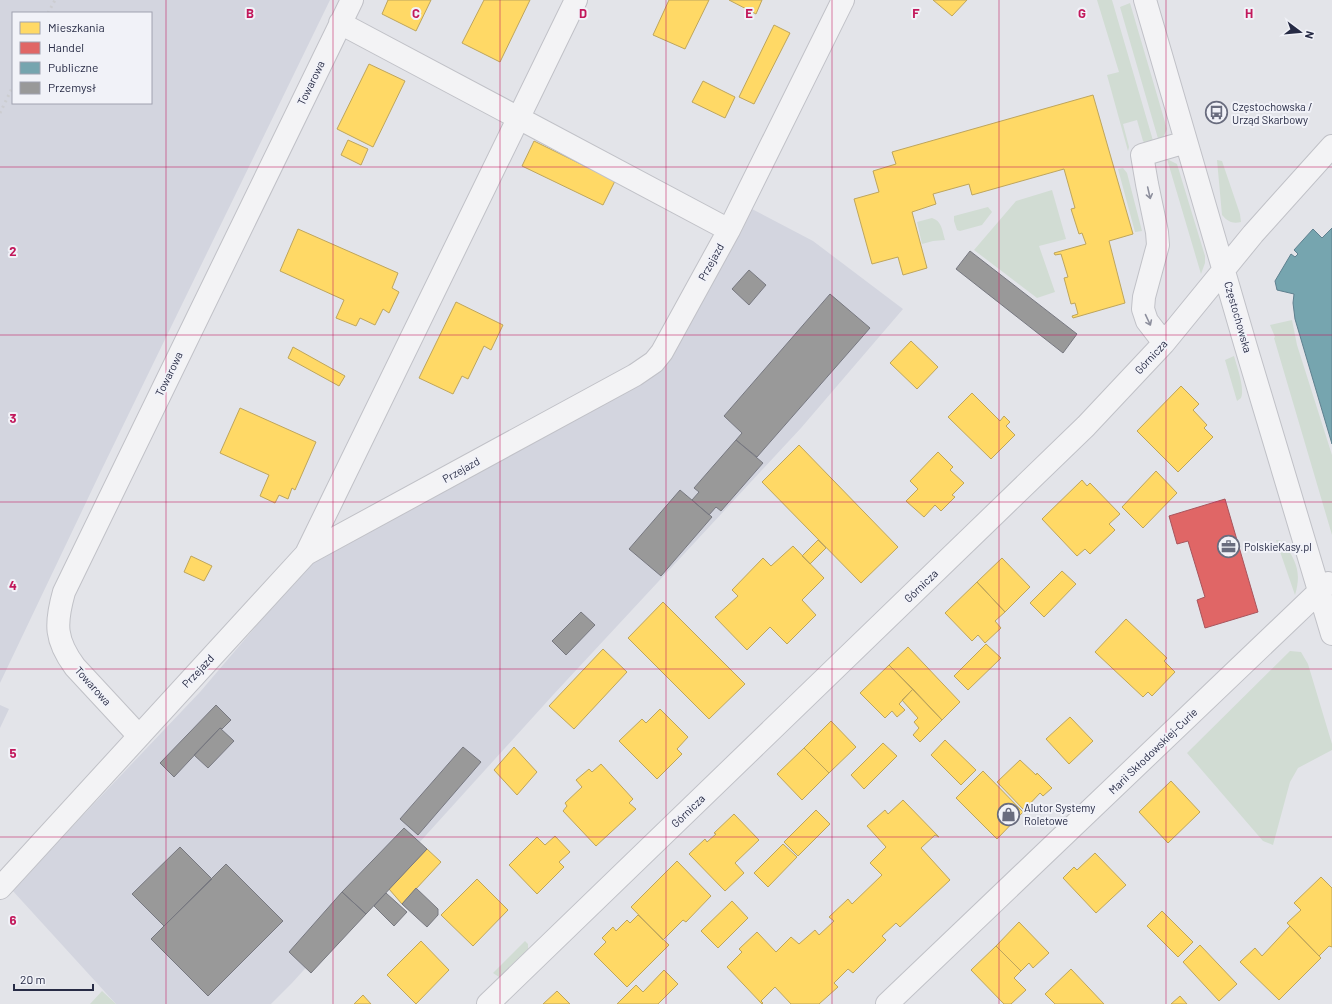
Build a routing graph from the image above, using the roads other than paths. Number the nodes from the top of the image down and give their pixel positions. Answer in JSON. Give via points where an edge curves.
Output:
{"nodes":[{"id":1,"x":352,"y":0,"type":"edge"},
{"id":2,"x":576,"y":0,"type":"edge"},
{"id":3,"x":843,"y":0,"type":"edge"},
{"id":4,"x":1144,"y":0,"type":"edge"},
{"id":5,"x":340,"y":23,"type":"junction"},
{"id":6,"x":518,"y":119,"type":"junction"},
{"id":7,"x":1186,"y":142,"type":"junction"},
{"id":8,"x":1332,"y":146,"type":"edge"},
{"id":9,"x":729,"y":230,"type":"junction"},
{"id":10,"x":1224,"y":269,"type":"junction"},
{"id":11,"x":1164,"y":343,"type":"junction"},
{"id":12,"x":306,"y":554,"type":"junction"},
{"id":13,"x":1326,"y":586,"type":"edge"},
{"id":14,"x":1332,"y":634,"type":"edge"},
{"id":15,"x":139,"y":736,"type":"junction"},
{"id":16,"x":0,"y":888,"type":"edge"},
{"id":17,"x":488,"y":1004,"type":"edge"},
{"id":18,"x":887,"y":1004,"type":"edge"}],
"edges":[{"from":1,"to":5,"type":"street","name":"Towarowa"},
{"from":2,"to":6,"type":"street"},
{"from":3,"to":9,"type":"street","name":"Przejazd"},
{"from":4,"to":7,"type":"street","name":"Częstochowska"},
{"from":5,"to":6,"type":"street"},
{"from":5,"to":15,"type":"street","name":"Towarowa","via":[[64,592],[59,608],[60,640],[66,656]]},
{"from":6,"to":9,"type":"street"},
{"from":6,"to":12,"type":"street"},
{"from":7,"to":10,"type":"street","name":"Częstochowska"},
{"from":7,"to":11,"type":"street","one_way":true,"via":[[1142,155],[1158,245],[1144,297],[1144,309],[1147,321]]},
{"from":8,"to":10,"type":"street","name":"Górnicza"},
{"from":9,"to":12,"type":"street","name":"Przejazd","via":[[662,352],[645,369]]},
{"from":10,"to":11,"type":"street","name":"Górnicza"},
{"from":10,"to":13,"type":"street","name":"Częstochowska","via":[[1246,347]]},
{"from":11,"to":17,"type":"street","name":"Górnicza","via":[[1086,426]]},
{"from":12,"to":15,"type":"street","name":"Przejazd"},
{"from":13,"to":14,"type":"street","name":"Częstochowska"},
{"from":13,"to":18,"type":"street","name":"Marii Skłodowskiej-Curie"},
{"from":15,"to":16,"type":"street","name":"Przejazd"}]}
